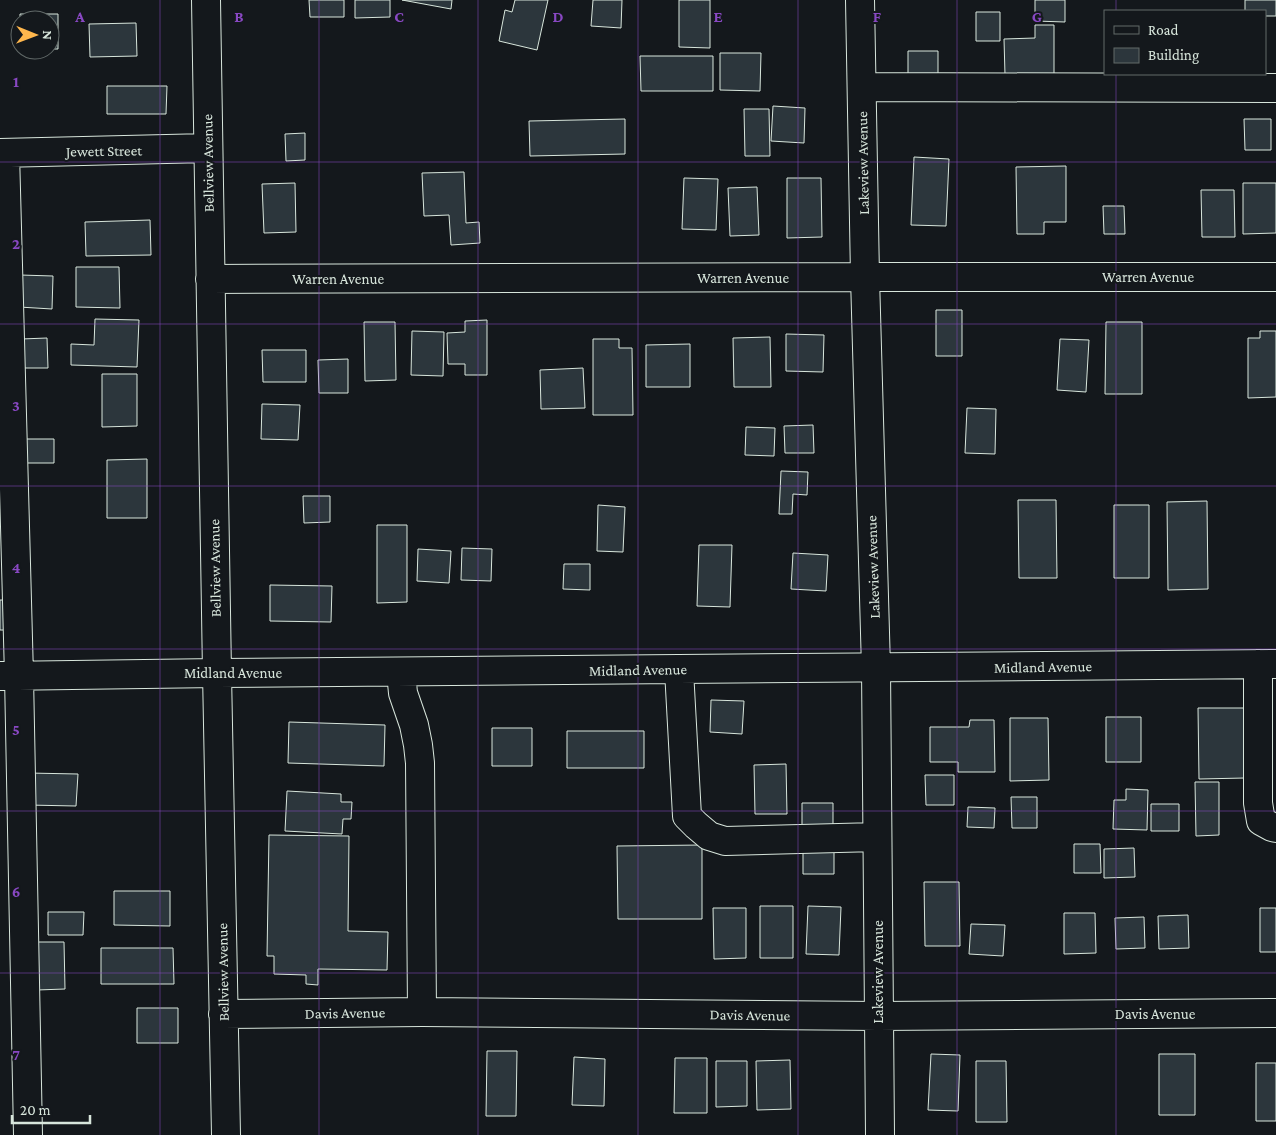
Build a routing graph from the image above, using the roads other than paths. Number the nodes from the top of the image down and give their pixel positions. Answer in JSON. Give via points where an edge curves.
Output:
{"nodes":[{"id":1,"x":206,"y":0,"type":"edge"},
{"id":2,"x":860,"y":0,"type":"edge"},
{"id":3,"x":862,"y":87,"type":"junction"},
{"id":4,"x":1276,"y":88,"type":"edge"},
{"id":5,"x":208,"y":148,"type":"junction"},
{"id":6,"x":2,"y":153,"type":"edge"},
{"id":7,"x":865,"y":277,"type":"junction"},
{"id":8,"x":1276,"y":278,"type":"edge"},
{"id":9,"x":210,"y":279,"type":"junction"},
{"id":10,"x":1267,"y":664,"type":"edge"},
{"id":11,"x":876,"y":668,"type":"junction"},
{"id":12,"x":679,"y":670,"type":"junction"},
{"id":13,"x":401,"y":672,"type":"junction"},
{"id":14,"x":217,"y":673,"type":"junction"},
{"id":15,"x":9,"y":676,"type":"edge"},
{"id":16,"x":1276,"y":828,"type":"edge"},
{"id":17,"x":877,"y":836,"type":"junction"},
{"id":18,"x":422,"y":1012,"type":"junction"},
{"id":19,"x":1276,"y":1013,"type":"edge"},
{"id":20,"x":224,"y":1014,"type":"junction"},
{"id":21,"x":878,"y":1016,"type":"junction"},
{"id":22,"x":28,"y":1135,"type":"edge"},
{"id":23,"x":226,"y":1135,"type":"edge"},
{"id":24,"x":880,"y":1135,"type":"edge"}],
"edges":[{"from":1,"to":5,"type":"street","name":"Bellview Avenue"},
{"from":2,"to":3,"type":"street","name":"Lakeview Avenue"},
{"from":3,"to":4,"type":"street"},
{"from":3,"to":7,"type":"street","name":"Lakeview Avenue"},
{"from":5,"to":6,"type":"street","name":"Jewett Street"},
{"from":5,"to":9,"type":"street","name":"Bellview Avenue"},
{"from":6,"to":15,"type":"street"},
{"from":7,"to":8,"type":"street","name":"Warren Avenue"},
{"from":7,"to":9,"type":"street","name":"Warren Avenue"},
{"from":7,"to":11,"type":"street","name":"Lakeview Avenue"},
{"from":9,"to":14,"type":"street","name":"Bellview Avenue"},
{"from":10,"to":11,"type":"street","name":"Midland Avenue"},
{"from":10,"to":16,"type":"street","via":[[1258,803],[1262,821]]},
{"from":11,"to":12,"type":"street","name":"Midland Avenue"},
{"from":11,"to":17,"type":"street","name":"Lakeview Avenue"},
{"from":12,"to":13,"type":"street","name":"Midland Avenue"},
{"from":12,"to":17,"type":"street","via":[[687,816],[709,836],[725,841]]},
{"from":13,"to":14,"type":"street","name":"Midland Avenue"},
{"from":13,"to":18,"type":"street","via":[[420,763]]},
{"from":14,"to":15,"type":"street","name":"Midland Avenue"},
{"from":14,"to":20,"type":"street","name":"Bellview Avenue"},
{"from":15,"to":22,"type":"street"},
{"from":17,"to":21,"type":"street","name":"Lakeview Avenue"},
{"from":18,"to":20,"type":"street","name":"Davis Avenue"},
{"from":18,"to":21,"type":"street","name":"Davis Avenue"},
{"from":19,"to":21,"type":"street","name":"Davis Avenue"},
{"from":20,"to":23,"type":"street","name":"Bellview Avenue"},
{"from":21,"to":24,"type":"street","name":"Lakeview Avenue"}]}
